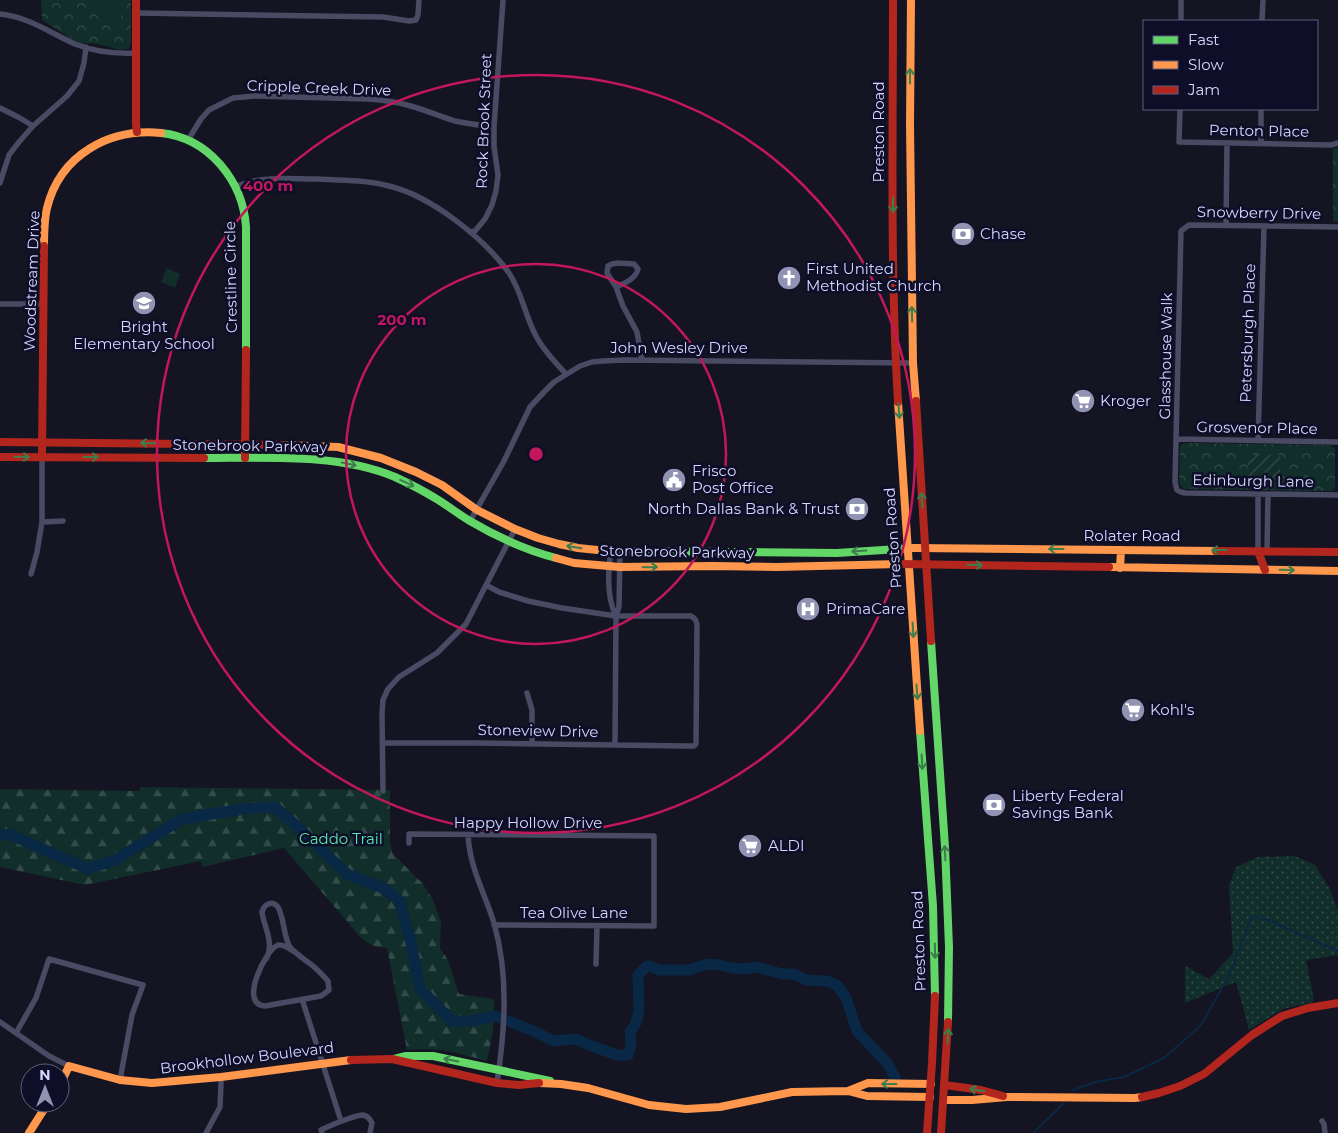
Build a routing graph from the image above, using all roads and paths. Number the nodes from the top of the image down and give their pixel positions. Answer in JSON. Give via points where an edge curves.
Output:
{"nodes":[{"id":1,"x":136,"y":0,"type":"edge"},
{"id":2,"x":419,"y":0,"type":"edge"},
{"id":3,"x":503,"y":0,"type":"edge"},
{"id":4,"x":893,"y":0,"type":"edge"},
{"id":5,"x":911,"y":0,"type":"edge"},
{"id":6,"x":1181,"y":0,"type":"edge"},
{"id":7,"x":1263,"y":0,"type":"edge"},
{"id":8,"x":0,"y":14,"type":"edge"},
{"id":9,"x":136,"y":14,"type":"junction"},
{"id":10,"x":1181,"y":20,"type":"edge"},
{"id":11,"x":1262,"y":20,"type":"edge"},
{"id":12,"x":86,"y":47,"type":"junction"},
{"id":13,"x":136,"y":53,"type":"junction"},
{"id":14,"x":0,"y":108,"type":"edge"},
{"id":15,"x":1180,"y":110,"type":"edge"},
{"id":16,"x":1261,"y":110,"type":"edge"},
{"id":17,"x":32,"y":126,"type":"junction"},
{"id":18,"x":494,"y":127,"type":"junction"},
{"id":19,"x":137,"y":132,"type":"junction"},
{"id":20,"x":188,"y":140,"type":"junction"},
{"id":21,"x":1227,"y":143,"type":"junction"},
{"id":22,"x":1261,"y":144,"type":"junction"},
{"id":23,"x":1338,"y":144,"type":"edge"},
{"id":24,"x":0,"y":183,"type":"edge"},
{"id":25,"x":235,"y":187,"type":"junction"},
{"id":26,"x":1226,"y":225,"type":"junction"},
{"id":27,"x":1264,"y":226,"type":"junction"},
{"id":28,"x":1338,"y":227,"type":"edge"},
{"id":29,"x":1181,"y":231,"type":"joint"},
{"id":30,"x":470,"y":232,"type":"junction"},
{"id":31,"x":616,"y":287,"type":"junction"},
{"id":32,"x":0,"y":304,"type":"edge"},
{"id":33,"x":44,"y":304,"type":"junction"},
{"id":34,"x":642,"y":360,"type":"junction"},
{"id":35,"x":896,"y":363,"type":"junction"},
{"id":36,"x":912,"y":363,"type":"junction"},
{"id":37,"x":566,"y":374,"type":"junction"},
{"id":38,"x":1176,"y":439,"type":"junction"},
{"id":39,"x":1258,"y":441,"type":"junction"},
{"id":40,"x":0,"y":442,"type":"edge"},
{"id":41,"x":43,"y":442,"type":"junction"},
{"id":42,"x":1338,"y":442,"type":"edge"},
{"id":43,"x":244,"y":444,"type":"junction"},
{"id":44,"x":371,"y":455,"type":"junction"},
{"id":45,"x":0,"y":457,"type":"edge"},
{"id":46,"x":42,"y":457,"type":"junction"},
{"id":47,"x":245,"y":458,"type":"junction"},
{"id":48,"x":381,"y":458,"type":"junction"},
{"id":49,"x":368,"y":468,"type":"junction"},
{"id":50,"x":377,"y":471,"type":"junction"},
{"id":51,"x":1175,"y":482,"type":"joint"},
{"id":52,"x":1258,"y":494,"type":"junction"},
{"id":53,"x":1268,"y":494,"type":"junction"},
{"id":54,"x":1338,"y":495,"type":"edge"},
{"id":55,"x":478,"y":510,"type":"junction"},
{"id":56,"x":63,"y":521,"type":"dead end"},
{"id":57,"x":470,"y":521,"type":"junction"},
{"id":58,"x":42,"y":522,"type":"junction"},
{"id":59,"x":515,"y":529,"type":"junction"},
{"id":60,"x":509,"y":542,"type":"junction"},
{"id":61,"x":926,"y":548,"type":"junction"},
{"id":62,"x":908,"y":549,"type":"junction"},
{"id":63,"x":1036,"y":549,"type":"junction"},
{"id":64,"x":611,"y":550,"type":"junction"},
{"id":65,"x":1121,"y":550,"type":"junction"},
{"id":66,"x":620,"y":551,"type":"junction"},
{"id":67,"x":1258,"y":551,"type":"junction"},
{"id":68,"x":1267,"y":551,"type":"junction"},
{"id":69,"x":712,"y":552,"type":"junction"},
{"id":70,"x":778,"y":552,"type":"junction"},
{"id":71,"x":1338,"y":552,"type":"edge"},
{"id":72,"x":909,"y":564,"type":"junction"},
{"id":73,"x":927,"y":564,"type":"junction"},
{"id":74,"x":608,"y":566,"type":"junction"},
{"id":75,"x":712,"y":566,"type":"junction"},
{"id":76,"x":1037,"y":566,"type":"junction"},
{"id":77,"x":620,"y":567,"type":"junction"},
{"id":78,"x":777,"y":567,"type":"junction"},
{"id":79,"x":1120,"y":568,"type":"junction"},
{"id":80,"x":1265,"y":570,"type":"junction"},
{"id":81,"x":1338,"y":571,"type":"edge"},
{"id":82,"x":31,"y":574,"type":"dead end"},
{"id":83,"x":486,"y":585,"type":"junction"},
{"id":84,"x":616,"y":616,"type":"junction"},
{"id":85,"x":527,"y":693,"type":"dead end"},
{"id":86,"x":936,"y":712,"type":"junction"},
{"id":87,"x":919,"y":713,"type":"junction"},
{"id":88,"x":382,"y":743,"type":"junction"},
{"id":89,"x":532,"y":744,"type":"junction"},
{"id":90,"x":615,"y":745,"type":"junction"},
{"id":91,"x":383,"y":790,"type":"dead end"},
{"id":92,"x":468,"y":835,"type":"junction"},
{"id":93,"x":409,"y":843,"type":"dead end"},
{"id":94,"x":947,"y":901,"type":"junction"},
{"id":95,"x":933,"y":902,"type":"junction"},
{"id":96,"x":948,"y":912,"type":"junction"},
{"id":97,"x":933,"y":913,"type":"junction"},
{"id":98,"x":494,"y":925,"type":"junction"},
{"id":99,"x":597,"y":926,"type":"junction"},
{"id":100,"x":654,"y":926,"type":"joint"},
{"id":101,"x":296,"y":953,"type":"junction"},
{"id":102,"x":266,"y":959,"type":"junction"},
{"id":103,"x":596,"y":964,"type":"dead end"},
{"id":104,"x":302,"y":999,"type":"junction"},
{"id":105,"x":1338,"y":1003,"type":"edge"},
{"id":106,"x":0,"y":1022,"type":"edge"},
{"id":107,"x":16,"y":1033,"type":"junction"},
{"id":108,"x":392,"y":1059,"type":"junction"},
{"id":109,"x":63,"y":1063,"type":"edge"},
{"id":110,"x":322,"y":1063,"type":"junction"},
{"id":111,"x":70,"y":1066,"type":"edge"},
{"id":112,"x":499,"y":1070,"type":"junction"},
{"id":113,"x":220,"y":1077,"type":"junction"},
{"id":114,"x":120,"y":1080,"type":"junction"},
{"id":115,"x":497,"y":1083,"type":"junction"},
{"id":116,"x":559,"y":1084,"type":"junction"},
{"id":117,"x":931,"y":1084,"type":"junction"},
{"id":118,"x":945,"y":1085,"type":"junction"},
{"id":119,"x":848,"y":1091,"type":"junction"},
{"id":120,"x":930,"y":1097,"type":"junction"},
{"id":121,"x":1008,"y":1097,"type":"junction"},
{"id":122,"x":944,"y":1100,"type":"junction"},
{"id":123,"x":42,"y":1113,"type":"edge"},
{"id":124,"x":341,"y":1121,"type":"junction"},
{"id":125,"x":1322,"y":1121,"type":"dead end"},
{"id":126,"x":29,"y":1133,"type":"edge"},
{"id":127,"x":206,"y":1133,"type":"edge"},
{"id":128,"x":322,"y":1133,"type":"edge"},
{"id":129,"x":370,"y":1133,"type":"edge"},
{"id":130,"x":927,"y":1133,"type":"edge"},
{"id":131,"x":941,"y":1133,"type":"edge"},
{"id":132,"x":1325,"y":1133,"type":"edge"}],
"edges":[{"from":1,"to":9,"type":"main road"},
{"from":2,"to":9,"type":"street","via":[[416,20],[409,21],[383,17]]},
{"from":3,"to":18,"type":"street","name":"Rock Brook Street"},
{"from":4,"to":35,"type":"main road","name":"Preston Road","one_way":true},
{"from":36,"to":5,"type":"main road","name":"Preston Road","one_way":true},
{"from":6,"to":10,"type":"street"},
{"from":7,"to":11,"type":"street"},
{"from":8,"to":12,"type":"street","via":[[26,19]]},
{"from":9,"to":13,"type":"main road"},
{"from":12,"to":13,"type":"street","via":[[116,54]]},
{"from":12,"to":17,"type":"street","via":[[79,81],[67,96]]},
{"from":13,"to":19,"type":"main road"},
{"from":14,"to":17,"type":"street"},
{"from":15,"to":21,"type":"street","name":"Penton Place","via":[[1180,142]]},
{"from":16,"to":22,"type":"street"},
{"from":17,"to":24,"type":"street","via":[[9,154]]},
{"from":18,"to":20,"type":"street","name":"Cripple Creek Drive","via":[[385,101],[255,96],[233,98],[209,110]]},
{"from":18,"to":30,"type":"street","name":"Rock Brook Street","via":[[496,191],[485,219],[475,231]]},
{"from":19,"to":20,"type":"main road","name":"Crestline Circle","via":[[170,134]]},
{"from":19,"to":33,"type":"main road","name":"Woodstream Drive","via":[[96,143],[58,180],[44,219]]},
{"from":20,"to":25,"type":"main road","name":"Crestline Circle","via":[[214,157]]},
{"from":21,"to":22,"type":"street","name":"Penton Place"},
{"from":21,"to":26,"type":"street"},
{"from":22,"to":23,"type":"street","name":"Penton Place"},
{"from":25,"to":30,"type":"street","via":[[262,180],[308,179],[351,180],[389,186],[421,198]]},
{"from":25,"to":43,"type":"main road","name":"Crestline Circle","via":[[246,222]]},
{"from":26,"to":27,"type":"street","name":"Snowberry Drive"},
{"from":26,"to":29,"type":"street","name":"Snowberry Drive","via":[[1189,225]]},
{"from":27,"to":28,"type":"street","name":"Snowberry Drive"},
{"from":27,"to":39,"type":"street","name":"Petersburgh Place"},
{"from":29,"to":38,"type":"street","name":"Glasshouse Walk"},
{"from":30,"to":37,"type":"street","via":[[509,273],[535,335]]},
{"from":31,"to":31,"type":"street","via":[[634,277],[638,269],[634,264],[608,266],[607,273]]},
{"from":31,"to":34,"type":"street","via":[[637,332]]},
{"from":32,"to":33,"type":"street"},
{"from":33,"to":41,"type":"main road","name":"Woodstream Drive"},
{"from":34,"to":35,"type":"street","name":"John Wesley Drive"},
{"from":34,"to":37,"type":"street","name":"John Wesley Drive","via":[[592,362]]},
{"from":35,"to":36,"type":"street","name":"John Wesley Drive"},
{"from":35,"to":62,"type":"main road","name":"Preston Road","one_way":true},
{"from":61,"to":36,"type":"main road","name":"Preston Road","one_way":true},
{"from":37,"to":55,"type":"street","name":"John Wesley Drive","via":[[530,407]]},
{"from":38,"to":39,"type":"street","name":"Grosvenor Place"},
{"from":38,"to":51,"type":"street","name":"Glasshouse Walk"},
{"from":39,"to":42,"type":"street","name":"Grosvenor Place"},
{"from":40,"to":41,"type":"main road","name":"Stonebrook Parkway"},
{"from":43,"to":41,"type":"main road","name":"Stonebrook Parkway","one_way":true},
{"from":41,"to":46,"type":"main road","name":"Woodstream Drive"},
{"from":43,"to":44,"type":"main road","name":"Stonebrook Parkway","via":[[312,445]]},
{"from":43,"to":47,"type":"main road","name":"Crestline Circle"},
{"from":44,"to":48,"type":"main road","name":"Stonebrook Parkway"},
{"from":44,"to":49,"type":"main road"},
{"from":45,"to":46,"type":"main road","name":"Stonebrook Parkway","one_way":true},
{"from":46,"to":47,"type":"main road","name":"Stonebrook Parkway","one_way":true},
{"from":46,"to":58,"type":"street","name":"Woodstream Drive"},
{"from":47,"to":49,"type":"main road","name":"Stonebrook Parkway","one_way":true,"via":[[311,459]]},
{"from":48,"to":50,"type":"main road"},
{"from":48,"to":55,"type":"main road","name":"Stonebrook Parkway","via":[[442,485]]},
{"from":49,"to":50,"type":"main road","name":"Stonebrook Parkway"},
{"from":50,"to":57,"type":"main road","name":"Stonebrook Parkway","one_way":true,"via":[[410,484]]},
{"from":51,"to":52,"type":"street","name":"Edinburgh Lane","via":[[1181,492]]},
{"from":52,"to":53,"type":"street","name":"Edinburgh Lane"},
{"from":52,"to":67,"type":"street"},
{"from":53,"to":54,"type":"street","name":"Edinburgh Lane"},
{"from":53,"to":68,"type":"street"},
{"from":55,"to":57,"type":"street","name":"John Wesley Drive"},
{"from":55,"to":59,"type":"main road","name":"Stonebrook Parkway"},
{"from":56,"to":58,"type":"street"},
{"from":57,"to":60,"type":"main road","name":"Stonebrook Parkway"},
{"from":58,"to":82,"type":"street","name":"Woodstream Drive"},
{"from":59,"to":60,"type":"street"},
{"from":64,"to":59,"type":"main road","name":"Stonebrook Parkway","one_way":true,"via":[[559,544]]},
{"from":60,"to":74,"type":"main road","name":"Stonebrook Parkway","via":[[536,553]]},
{"from":60,"to":83,"type":"street"},
{"from":61,"to":62,"type":"main road","name":"Stonebrook Parkway"},
{"from":61,"to":63,"type":"main road","name":"Rolater Road"},
{"from":61,"to":73,"type":"main road","name":"Preston Road"},
{"from":62,"to":70,"type":"main road","name":"Stonebrook Parkway","one_way":true},
{"from":62,"to":72,"type":"main road","name":"Preston Road"},
{"from":65,"to":63,"type":"main road","name":"Rolater Road","one_way":true},
{"from":63,"to":76,"type":"main road"},
{"from":64,"to":66,"type":"main road","name":"Stonebrook Parkway"},
{"from":64,"to":74,"type":"street"},
{"from":67,"to":65,"type":"main road","name":"Rolater Road","one_way":true},
{"from":65,"to":79,"type":"main road"},
{"from":66,"to":69,"type":"main road","name":"Stonebrook Parkway"},
{"from":66,"to":77,"type":"street"},
{"from":67,"to":68,"type":"main road","name":"Rolater Road"},
{"from":67,"to":80,"type":"main road"},
{"from":68,"to":71,"type":"main road","name":"Rolater Road"},
{"from":68,"to":80,"type":"main road"},
{"from":69,"to":70,"type":"main road","name":"Stonebrook Parkway"},
{"from":69,"to":75,"type":"main road"},
{"from":70,"to":78,"type":"main road"},
{"from":72,"to":73,"type":"main road","name":"Stonebrook Parkway"},
{"from":72,"to":78,"type":"main road","name":"Stonebrook Parkway"},
{"from":72,"to":87,"type":"main road","name":"Preston Road","one_way":true},
{"from":73,"to":76,"type":"main road","name":"Rolater Road","one_way":true},
{"from":73,"to":86,"type":"main road","name":"Preston Road"},
{"from":74,"to":77,"type":"main road","name":"Stonebrook Parkway"},
{"from":74,"to":84,"type":"street","via":[[611,606]]},
{"from":77,"to":75,"type":"main road","name":"Stonebrook Parkway","one_way":true},
{"from":75,"to":78,"type":"main road","name":"Stonebrook Parkway"},
{"from":76,"to":79,"type":"main road","name":"Rolater Road"},
{"from":77,"to":84,"type":"street"},
{"from":79,"to":80,"type":"main road","name":"Rolater Road"},
{"from":80,"to":81,"type":"main road","name":"Rolater Road","one_way":true},
{"from":83,"to":84,"type":"street","via":[[528,601]]},
{"from":83,"to":88,"type":"street","via":[[466,624],[437,653],[399,677],[388,689],[383,700]]},
{"from":84,"to":90,"type":"street"},
{"from":84,"to":90,"type":"street","name":"Stoneview Drive","via":[[691,616],[696,620],[697,740],[694,746]]},
{"from":85,"to":89,"type":"street","via":[[532,710]]},
{"from":86,"to":87,"type":"main road"},
{"from":94,"to":86,"type":"main road","name":"Preston Road","one_way":true},
{"from":87,"to":95,"type":"main road","name":"Preston Road","one_way":true},
{"from":88,"to":89,"type":"street","name":"Stoneview Drive"},
{"from":88,"to":91,"type":"street"},
{"from":89,"to":90,"type":"street","name":"Stoneview Drive"},
{"from":92,"to":93,"type":"street","name":"Happy Hollow Drive","via":[[409,834]]},
{"from":92,"to":98,"type":"street","via":[[473,867]]},
{"from":92,"to":100,"type":"street","name":"Happy Hollow Drive","via":[[654,836]]},
{"from":94,"to":95,"type":"main road"},
{"from":94,"to":96,"type":"main road","name":"Preston Road"},
{"from":95,"to":97,"type":"main road","name":"Preston Road"},
{"from":96,"to":97,"type":"main road"},
{"from":118,"to":96,"type":"main road","name":"Preston Road","one_way":true},
{"from":97,"to":117,"type":"main road","name":"Preston Road","one_way":true,"via":[[935,967]]},
{"from":98,"to":99,"type":"street","name":"Tea Olive Lane"},
{"from":98,"to":112,"type":"street","via":[[505,985]]},
{"from":99,"to":100,"type":"street","name":"Tea Olive Lane"},
{"from":99,"to":103,"type":"street"},
{"from":101,"to":102,"type":"street","via":[[278,945]]},
{"from":101,"to":102,"type":"street","via":[[287,942],[278,907],[269,904],[262,912],[270,944]]},
{"from":101,"to":104,"type":"street","via":[[328,981],[328,990],[321,996]]},
{"from":102,"to":104,"type":"street","via":[[255,985],[253,996],[257,1004],[265,1006]]},
{"from":104,"to":110,"type":"street"},
{"from":105,"to":121,"type":"main road","via":[[1282,1016],[1252,1035],[1204,1074],[1159,1094],[1135,1098]]},
{"from":106,"to":107,"type":"street","name":"Brookhollow Boulevard"},
{"from":107,"to":109,"type":"street","name":"Brookhollow Boulevard"},
{"from":107,"to":114,"type":"street","via":[[36,998],[49,959],[143,986],[132,1015]]},
{"from":108,"to":110,"type":"main road","name":"Brookhollow Boulevard"},
{"from":112,"to":108,"type":"main road","name":"Brookhollow Boulevard","one_way":true,"via":[[439,1057],[401,1056]]},
{"from":108,"to":115,"type":"main road","name":"Brookhollow Boulevard"},
{"from":110,"to":113,"type":"main road","name":"Brookhollow Boulevard"},
{"from":110,"to":124,"type":"street"},
{"from":111,"to":114,"type":"main road","name":"Brookhollow Boulevard"},
{"from":112,"to":115,"type":"street"},
{"from":112,"to":116,"type":"main road","name":"Brookhollow Boulevard"},
{"from":113,"to":114,"type":"main road","name":"Brookhollow Boulevard","via":[[152,1083]]},
{"from":113,"to":127,"type":"street","via":[[220,1106]]},
{"from":115,"to":116,"type":"main road","name":"Brookhollow Boulevard"},
{"from":116,"to":119,"type":"main road","name":"Brookhollow Boulevard","via":[[588,1088],[648,1105],[681,1109],[720,1107],[792,1092]]},
{"from":117,"to":118,"type":"main road","name":"Brookhollow Boulevard"},
{"from":117,"to":119,"type":"main road","name":"Brookhollow Boulevard","one_way":true,"via":[[868,1084]]},
{"from":117,"to":120,"type":"main road","name":"Preston Road"},
{"from":121,"to":118,"type":"main road","name":"Brookhollow Boulevard","one_way":true},
{"from":118,"to":122,"type":"main road","name":"Preston Road"},
{"from":119,"to":120,"type":"main road","name":"Brookhollow Boulevard","via":[[867,1096]]},
{"from":120,"to":122,"type":"main road","name":"Brookhollow Boulevard"},
{"from":120,"to":130,"type":"main road","name":"Preston Road"},
{"from":121,"to":122,"type":"main road","name":"Brookhollow Boulevard"},
{"from":122,"to":131,"type":"main road","name":"Preston Road"},
{"from":123,"to":126,"type":"main road"},
{"from":124,"to":128,"type":"street","via":[[321,1130]]},
{"from":124,"to":129,"type":"street","via":[[363,1115],[369,1117],[372,1123]]},
{"from":125,"to":132,"type":"street"}]}
